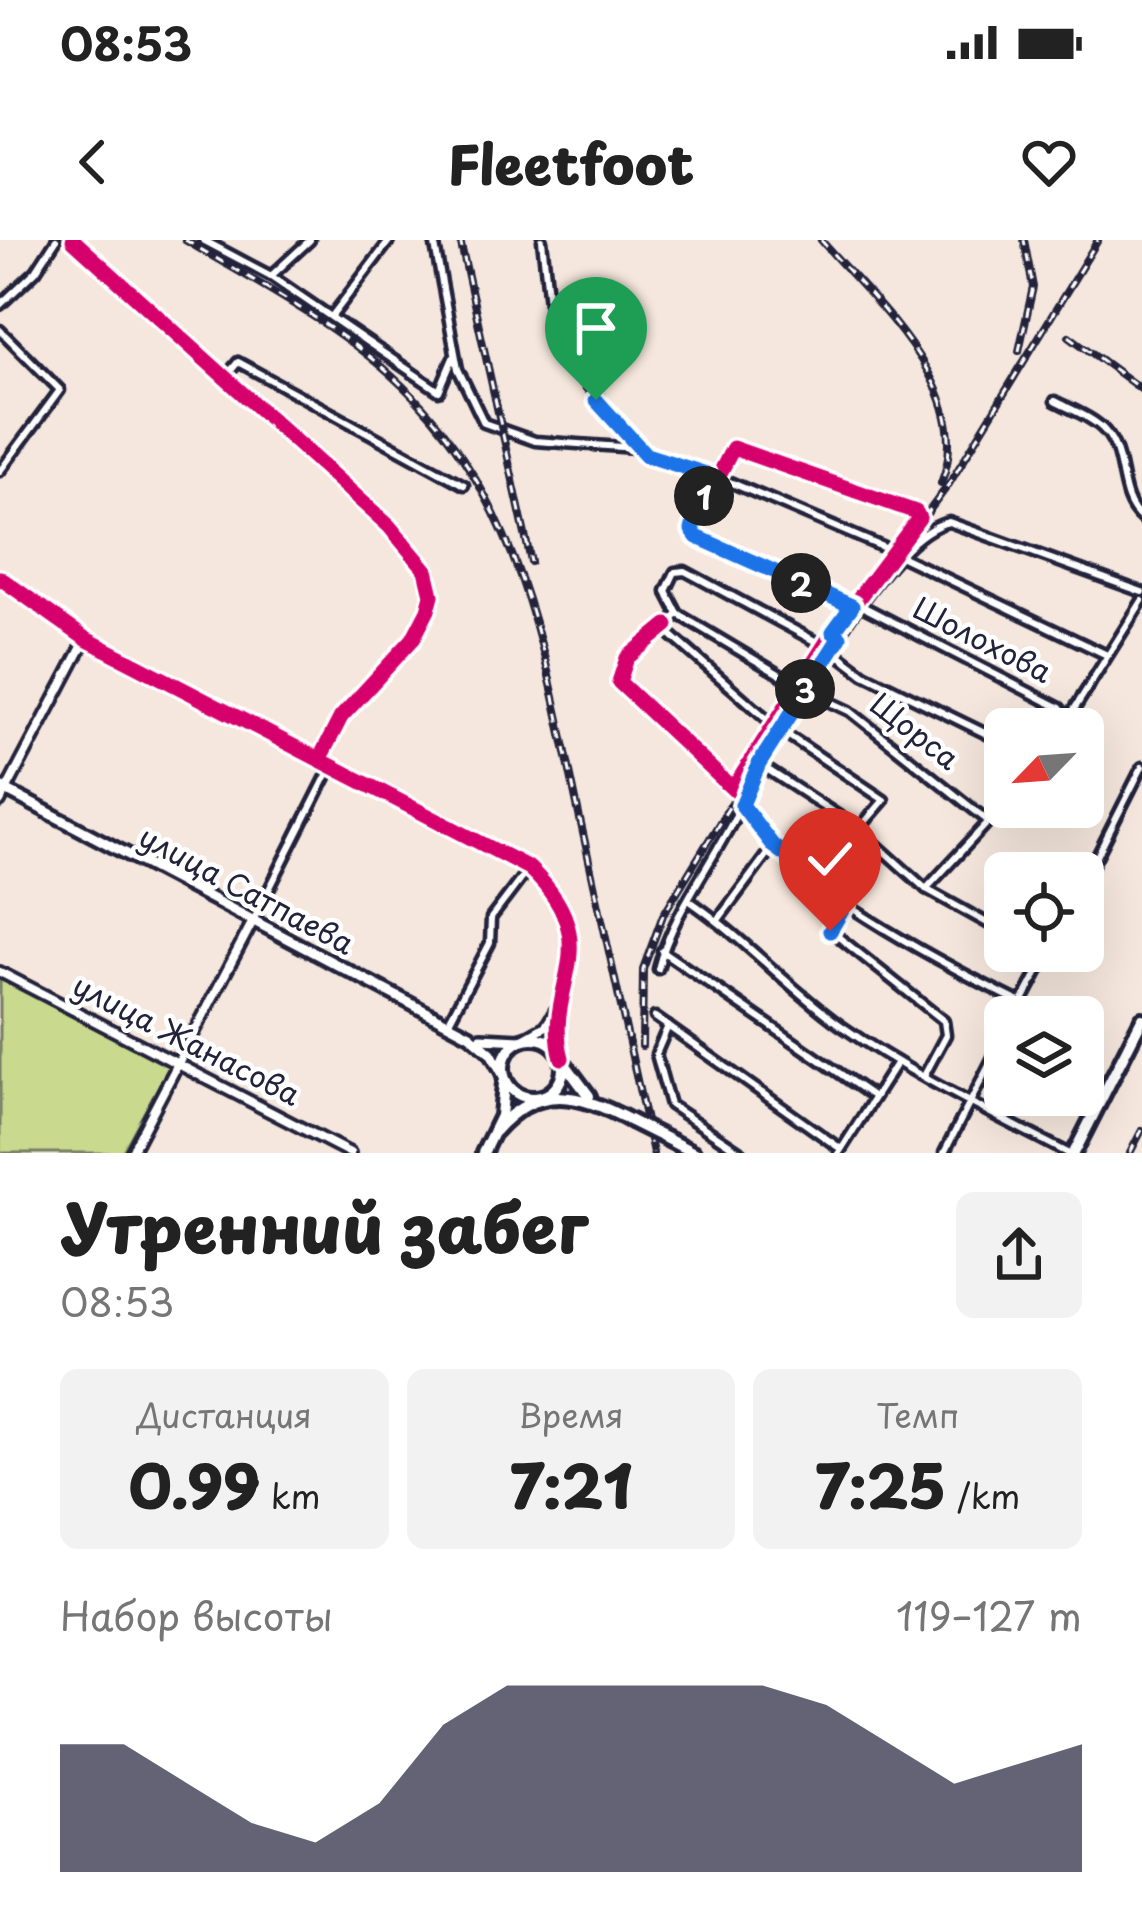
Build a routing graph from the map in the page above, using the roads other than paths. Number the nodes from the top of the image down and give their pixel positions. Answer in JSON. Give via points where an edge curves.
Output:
{"nodes":[{"id":1,"x":56,"y":240,"type":"edge"},
{"id":2,"x":73,"y":240,"type":"edge"},
{"id":3,"x":203,"y":240,"type":"edge"},
{"id":4,"x":310,"y":240,"type":"edge"},
{"id":5,"x":390,"y":240,"type":"edge"},
{"id":6,"x":434,"y":240,"type":"edge"},
{"id":7,"x":542,"y":240,"type":"edge"},
{"id":8,"x":271,"y":276,"type":"junction"},
{"id":9,"x":0,"y":305,"type":"edge"},
{"id":10,"x":332,"y":316,"type":"junction"},
{"id":11,"x":0,"y":330,"type":"edge"},
{"id":12,"x":455,"y":355,"type":"junction"},
{"id":13,"x":223,"y":380,"type":"junction"},
{"id":14,"x":1055,"y":401,"type":"dead end"},
{"id":15,"x":640,"y":448,"type":"junction"},
{"id":16,"x":0,"y":471,"type":"edge"},
{"id":17,"x":706,"y":474,"type":"junction"},
{"id":18,"x":718,"y":477,"type":"junction"},
{"id":19,"x":464,"y":484,"type":"dead end"},
{"id":20,"x":1142,"y":519,"type":"edge"},
{"id":21,"x":897,"y":554,"type":"junction"},
{"id":22,"x":0,"y":578,"type":"edge"},
{"id":23,"x":1142,"y":596,"type":"edge"},
{"id":24,"x":862,"y":605,"type":"junction"},
{"id":25,"x":852,"y":606,"type":"junction"},
{"id":26,"x":678,"y":614,"type":"junction"},
{"id":27,"x":1130,"y":616,"type":"junction"},
{"id":28,"x":1142,"y":616,"type":"edge"},
{"id":29,"x":667,"y":625,"type":"junction"},
{"id":30,"x":837,"y":634,"type":"junction"},
{"id":31,"x":86,"y":639,"type":"junction"},
{"id":32,"x":827,"y":648,"type":"junction"},
{"id":33,"x":1107,"y":655,"type":"junction"},
{"id":34,"x":802,"y":688,"type":"junction"},
{"id":35,"x":1047,"y":708,"type":"edge"},
{"id":36,"x":1081,"y":708,"type":"edge"},
{"id":37,"x":777,"y":727,"type":"junction"},
{"id":38,"x":984,"y":733,"type":"edge"},
{"id":39,"x":320,"y":758,"type":"junction"},
{"id":40,"x":759,"y":764,"type":"junction"},
{"id":41,"x":332,"y":765,"type":"junction"},
{"id":42,"x":1142,"y":767,"type":"edge"},
{"id":43,"x":2,"y":793,"type":"edge"},
{"id":44,"x":742,"y":805,"type":"junction"},
{"id":45,"x":984,"y":818,"type":"edge"},
{"id":46,"x":984,"y":825,"type":"edge"},
{"id":47,"x":860,"y":830,"type":"junction"},
{"id":48,"x":773,"y":846,"type":"junction"},
{"id":49,"x":1099,"y":852,"type":"edge"},
{"id":50,"x":529,"y":868,"type":"junction"},
{"id":51,"x":926,"y":889,"type":"junction"},
{"id":52,"x":848,"y":900,"type":"junction"},
{"id":53,"x":689,"y":901,"type":"junction"},
{"id":54,"x":718,"y":920,"type":"junction"},
{"id":55,"x":253,"y":921,"type":"junction"},
{"id":56,"x":984,"y":921,"type":"edge"},
{"id":57,"x":662,"y":951,"type":"junction"},
{"id":58,"x":658,"y":969,"type":"dead end"},
{"id":59,"x":0,"y":972,"type":"edge"},
{"id":60,"x":568,"y":983,"type":"junction"},
{"id":61,"x":1005,"y":996,"type":"edge"},
{"id":62,"x":655,"y":1017,"type":"dead end"},
{"id":63,"x":1142,"y":1019,"type":"edge"},
{"id":64,"x":448,"y":1023,"type":"junction"},
{"id":65,"x":668,"y":1026,"type":"junction"},
{"id":66,"x":470,"y":1035,"type":"junction"},
{"id":67,"x":521,"y":1040,"type":"junction"},
{"id":68,"x":562,"y":1058,"type":"junction"},
{"id":69,"x":897,"y":1062,"type":"junction"},
{"id":70,"x":177,"y":1064,"type":"junction"},
{"id":71,"x":984,"y":1074,"type":"edge"},
{"id":72,"x":503,"y":1076,"type":"junction"},
{"id":73,"x":924,"y":1076,"type":"junction"},
{"id":74,"x":874,"y":1097,"type":"junction"},
{"id":75,"x":540,"y":1098,"type":"junction"},
{"id":76,"x":969,"y":1102,"type":"junction"},
{"id":77,"x":602,"y":1105,"type":"junction"},
{"id":78,"x":495,"y":1131,"type":"junction"},
{"id":79,"x":335,"y":1150,"type":"edge"},
{"id":80,"x":840,"y":1151,"type":"edge"},
{"id":81,"x":131,"y":1153,"type":"edge"},
{"id":82,"x":350,"y":1153,"type":"edge"},
{"id":83,"x":483,"y":1153,"type":"edge"},
{"id":84,"x":694,"y":1153,"type":"edge"},
{"id":85,"x":742,"y":1153,"type":"edge"},
{"id":86,"x":944,"y":1153,"type":"edge"},
{"id":87,"x":1071,"y":1153,"type":"edge"}],
"edges":[{"from":1,"to":9,"type":"street"},
{"from":2,"to":13,"type":"street"},
{"from":3,"to":8,"type":"street"},
{"from":4,"to":8,"type":"street"},
{"from":5,"to":10,"type":"street"},
{"from":6,"to":12,"type":"street"},
{"from":7,"to":15,"type":"street","via":[[550,303],[577,372]]},
{"from":8,"to":10,"type":"street"},
{"from":10,"to":12,"type":"street","via":[[439,391]]},
{"from":11,"to":16,"type":"street","via":[[60,390]]},
{"from":12,"to":15,"type":"street","via":[[476,411],[492,428],[535,441]]},
{"from":13,"to":19,"type":"street","via":[[238,362]]},
{"from":13,"to":39,"type":"street","via":[[389,526],[426,570],[432,595],[413,639],[341,716]]},
{"from":14,"to":20,"type":"street","via":[[1103,428],[1130,510]]},
{"from":15,"to":17,"type":"street"},
{"from":17,"to":18,"type":"street"},
{"from":17,"to":25,"type":"street","via":[[697,537]]},
{"from":18,"to":21,"type":"street"},
{"from":18,"to":21,"type":"street","via":[[733,448],[916,512]]},
{"from":21,"to":23,"type":"street","via":[[949,522]]},
{"from":21,"to":24,"type":"street"},
{"from":21,"to":25,"type":"street"},
{"from":21,"to":33,"type":"street"},
{"from":22,"to":31,"type":"street"},
{"from":23,"to":27,"type":"street"},
{"from":24,"to":30,"type":"street"},
{"from":24,"to":35,"type":"street","name":"Шолохова"},
{"from":25,"to":30,"type":"street"},
{"from":26,"to":29,"type":"street"},
{"from":26,"to":32,"type":"street","via":[[666,591],[675,572],[685,571]]},
{"from":26,"to":34,"type":"street","name":"Щорса"},
{"from":27,"to":28,"type":"street"},
{"from":27,"to":33,"type":"street"},
{"from":29,"to":37,"type":"street"},
{"from":29,"to":37,"type":"street","via":[[627,658],[619,682],[733,789]]},
{"from":30,"to":32,"type":"street"},
{"from":31,"to":39,"type":"street"},
{"from":31,"to":43,"type":"street"},
{"from":32,"to":34,"type":"street"},
{"from":32,"to":38,"type":"street"},
{"from":33,"to":36,"type":"street"},
{"from":34,"to":37,"type":"street"},
{"from":34,"to":45,"type":"street","name":"Щорса","via":[[850,711]]},
{"from":37,"to":40,"type":"street"},
{"from":37,"to":47,"type":"street","via":[[884,800]]},
{"from":39,"to":41,"type":"street"},
{"from":40,"to":44,"type":"street"},
{"from":40,"to":47,"type":"street"},
{"from":41,"to":50,"type":"street"},
{"from":41,"to":55,"type":"street"},
{"from":42,"to":49,"type":"street"},
{"from":43,"to":55,"type":"main road","name":"улица Сатпаева"},
{"from":44,"to":48,"type":"street"},
{"from":44,"to":53,"type":"street"},
{"from":46,"to":51,"type":"street"},
{"from":47,"to":51,"type":"street"},
{"from":48,"to":52,"type":"street"},
{"from":48,"to":54,"type":"street"},
{"from":50,"to":60,"type":"street","via":[[552,895],[568,934]]},
{"from":50,"to":64,"type":"street","via":[[491,919],[490,943]]},
{"from":51,"to":56,"type":"street"},
{"from":52,"to":61,"type":"street"},
{"from":52,"to":73,"type":"street","via":[[830,931],[944,1021],[946,1035]]},
{"from":53,"to":54,"type":"street"},
{"from":53,"to":57,"type":"street"},
{"from":54,"to":69,"type":"street","via":[[771,961],[793,990]]},
{"from":55,"to":64,"type":"main road","name":"улица Сатпаева"},
{"from":55,"to":70,"type":"street"},
{"from":57,"to":58,"type":"street"},
{"from":57,"to":74,"type":"street"},
{"from":59,"to":70,"type":"street","name":"улица Жанасова"},
{"from":60,"to":67,"type":"street","via":[[552,1018]]},
{"from":60,"to":68,"type":"street","via":[[557,1031]]},
{"from":62,"to":65,"type":"street"},
{"from":63,"to":87,"type":"main road"},
{"from":64,"to":66,"type":"main road","name":"улица Сатпаева"},
{"from":65,"to":80,"type":"street"},
{"from":65,"to":85,"type":"street","via":[[656,1054],[670,1105]]},
{"from":66,"to":67,"type":"main road"},
{"from":66,"to":72,"type":"main road"},
{"from":67,"to":68,"type":"main road","via":[[546,1041]]},
{"from":67,"to":72,"type":"main road","via":[[505,1057]]},
{"from":68,"to":75,"type":"main road","via":[[561,1080]]},
{"from":68,"to":77,"type":"main road","via":[[577,1085]]},
{"from":69,"to":73,"type":"street"},
{"from":69,"to":74,"type":"street"},
{"from":70,"to":79,"type":"street","name":"улица Жанасова"},
{"from":70,"to":81,"type":"street"},
{"from":71,"to":76,"type":"street"},
{"from":72,"to":75,"type":"main road","via":[[520,1096]]},
{"from":72,"to":78,"type":"main road"},
{"from":73,"to":76,"type":"street"},
{"from":74,"to":80,"type":"street"},
{"from":75,"to":77,"type":"main road","via":[[574,1094]]},
{"from":75,"to":78,"type":"main road"},
{"from":76,"to":86,"type":"street"},
{"from":76,"to":87,"type":"street"},
{"from":77,"to":84,"type":"main road","bridge":true},
{"from":78,"to":83,"type":"main road"},
{"from":79,"to":82,"type":"street","name":"улица Жанасова"}]}
